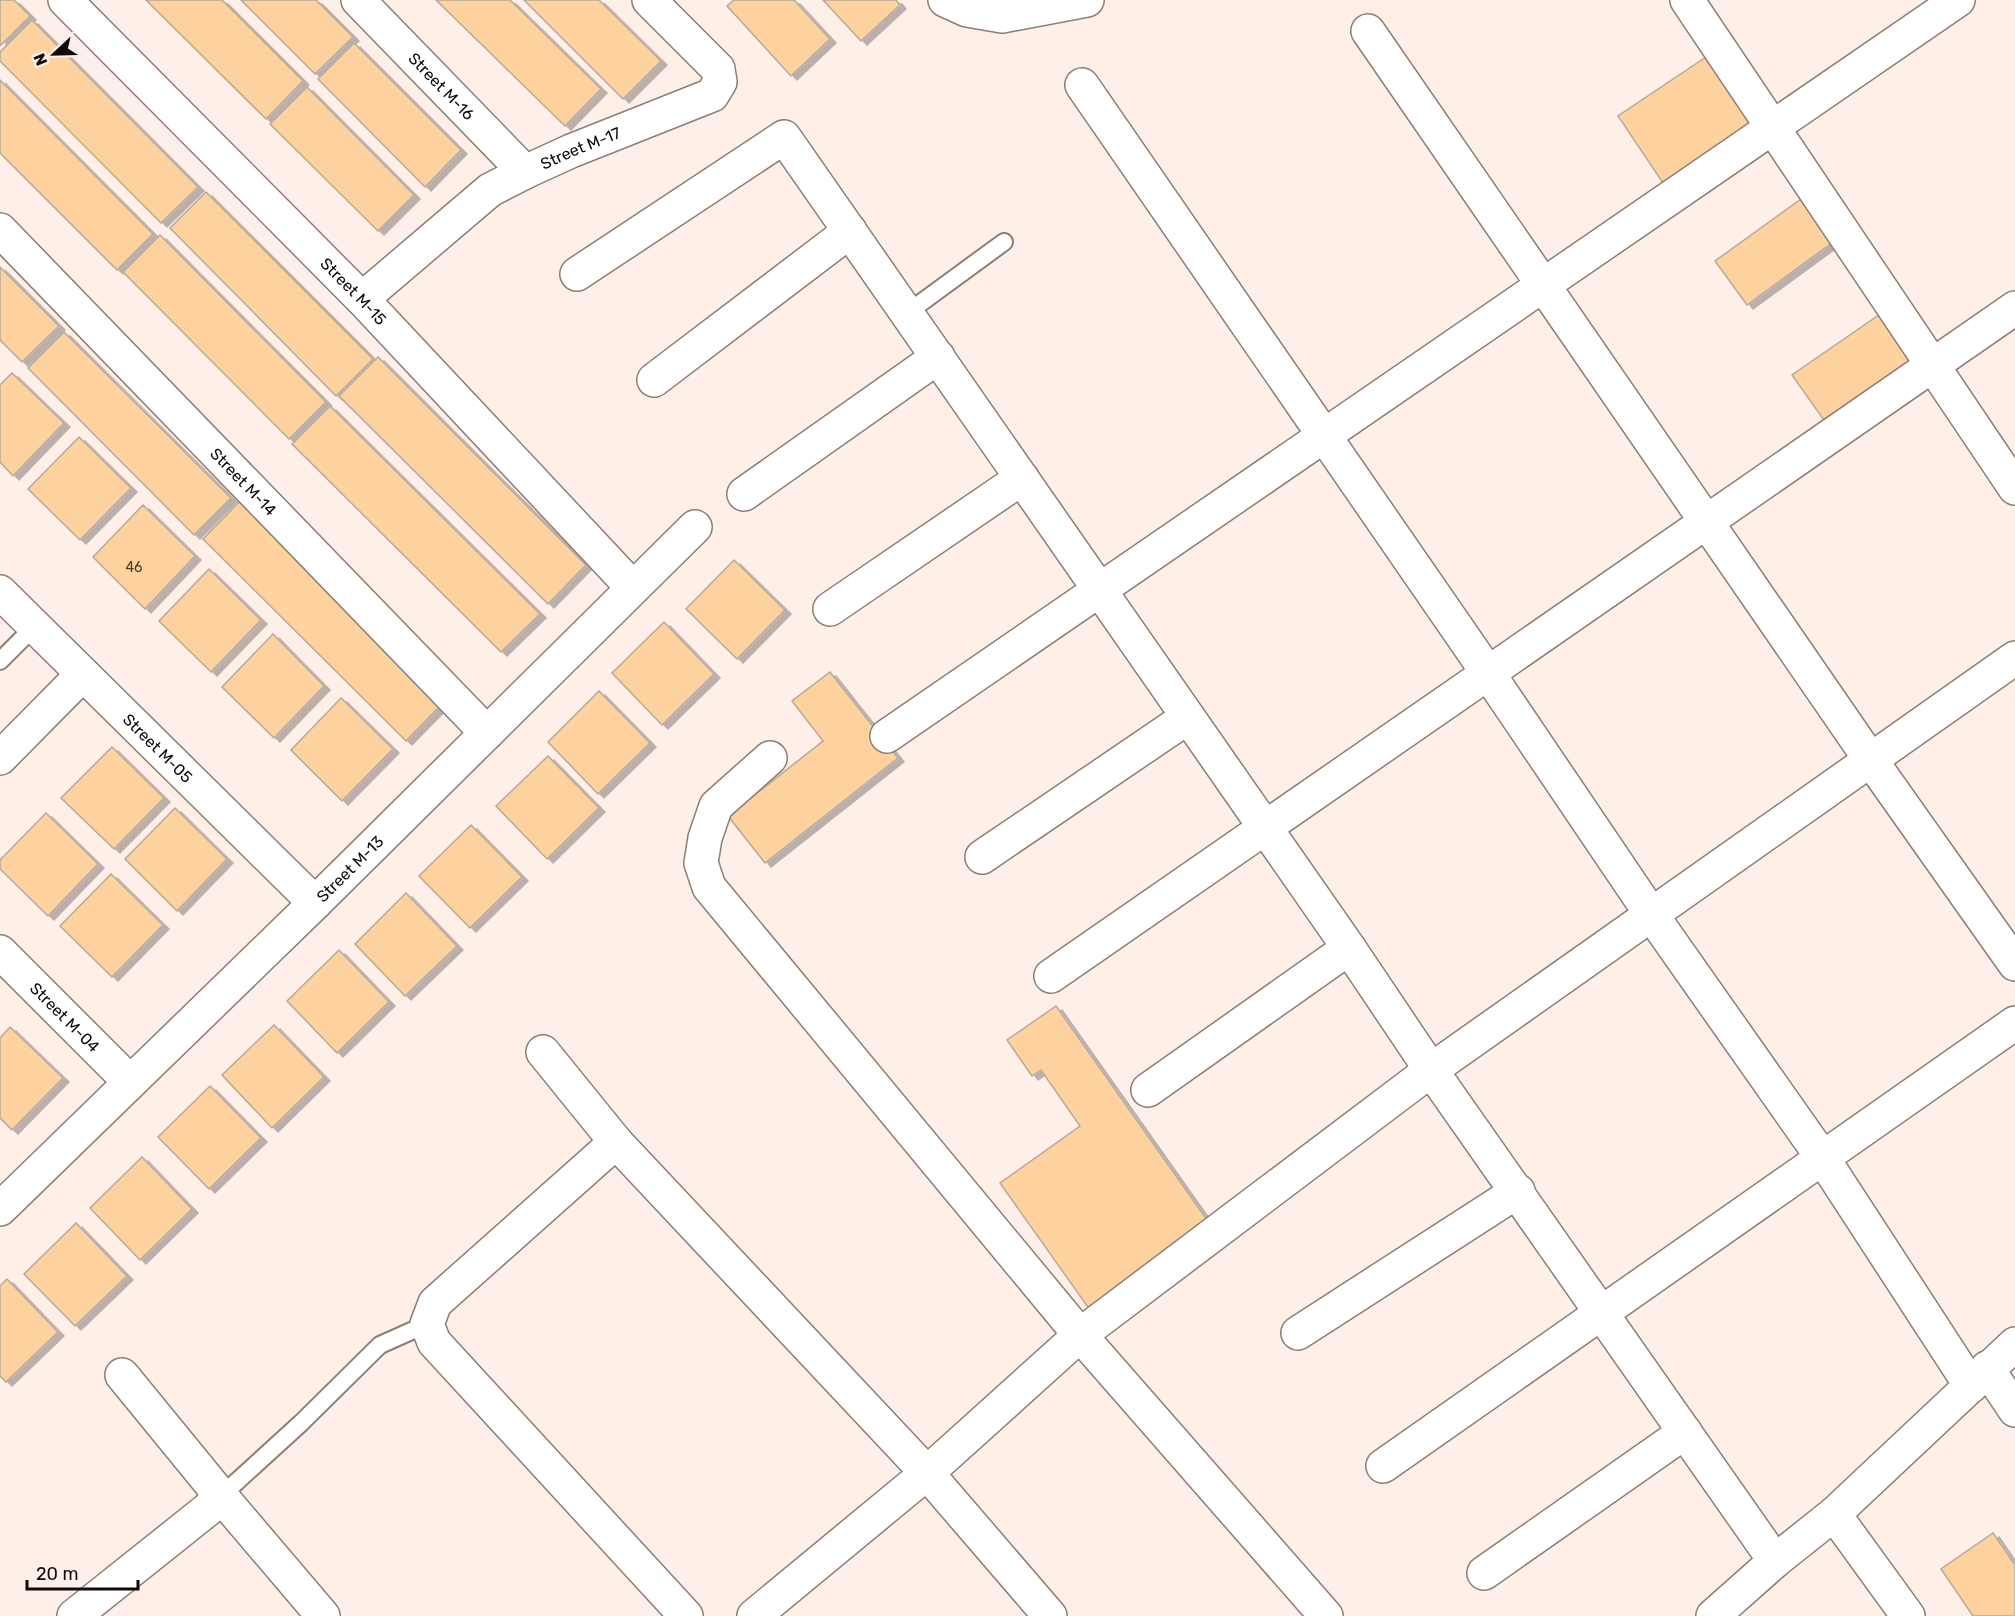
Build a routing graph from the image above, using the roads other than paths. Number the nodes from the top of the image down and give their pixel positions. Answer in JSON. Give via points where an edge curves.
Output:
{"nodes":[{"id":1,"x":65,"y":0,"type":"edge"},
{"id":2,"x":358,"y":0,"type":"edge"},
{"id":3,"x":649,"y":0,"type":"edge"},
{"id":4,"x":945,"y":0,"type":"edge"},
{"id":5,"x":1087,"y":0,"type":"edge"},
{"id":6,"x":1687,"y":0,"type":"edge"},
{"id":7,"x":1958,"y":0,"type":"edge"},
{"id":8,"x":1000,"y":8,"type":"edge"},
{"id":9,"x":1368,"y":31,"type":"dead end"},
{"id":10,"x":1082,"y":85,"type":"dead end"},
{"id":11,"x":1773,"y":127,"type":"junction"},
{"id":12,"x":525,"y":172,"type":"junction"},
{"id":13,"x":0,"y":230,"type":"edge"},
{"id":14,"x":850,"y":231,"type":"junction"},
{"id":15,"x":1004,"y":242,"type":"dead end"},
{"id":16,"x":577,"y":274,"type":"dead end"},
{"id":17,"x":1544,"y":285,"type":"junction"},
{"id":18,"x":362,"y":299,"type":"junction"},
{"id":19,"x":2015,"y":308,"type":"edge"},
{"id":20,"x":907,"y":313,"type":"junction"},
{"id":21,"x":938,"y":357,"type":"junction"},
{"id":22,"x":1933,"y":365,"type":"junction"},
{"id":23,"x":654,"y":380,"type":"dead end"},
{"id":24,"x":1324,"y":436,"type":"junction"},
{"id":25,"x":1022,"y":478,"type":"junction"},
{"id":26,"x":2015,"y":488,"type":"edge"},
{"id":27,"x":744,"y":494,"type":"dead end"},
{"id":28,"x":1708,"y":521,"type":"junction"},
{"id":29,"x":695,"y":527,"type":"dead end"},
{"id":30,"x":633,"y":588,"type":"junction"},
{"id":31,"x":1100,"y":590,"type":"junction"},
{"id":32,"x":0,"y":592,"type":"edge"},
{"id":33,"x":830,"y":609,"type":"dead end"},
{"id":34,"x":34,"y":626,"type":"junction"},
{"id":35,"x":2015,"y":658,"type":"edge"},
{"id":36,"x":0,"y":661,"type":"edge"},
{"id":37,"x":1488,"y":673,"type":"junction"},
{"id":38,"x":83,"y":674,"type":"junction"},
{"id":39,"x":1188,"y":717,"type":"junction"},
{"id":40,"x":487,"y":733,"type":"junction"},
{"id":41,"x":887,"y":736,"type":"dead end"},
{"id":42,"x":0,"y":758,"type":"edge"},
{"id":43,"x":770,"y":758,"type":"dead end"},
{"id":44,"x":1870,"y":759,"type":"junction"},
{"id":45,"x":1265,"y":828,"type":"junction"},
{"id":46,"x":982,"y":857,"type":"dead end"},
{"id":47,"x":315,"y":903,"type":"junction"},
{"id":48,"x":1652,"y":914,"type":"junction"},
{"id":49,"x":1349,"y":948,"type":"junction"},
{"id":50,"x":0,"y":952,"type":"edge"},
{"id":51,"x":2015,"y":964,"type":"edge"},
{"id":52,"x":1051,"y":976,"type":"dead end"},
{"id":53,"x":2015,"y":1023,"type":"edge"},
{"id":54,"x":543,"y":1052,"type":"dead end"},
{"id":55,"x":1431,"y":1070,"type":"junction"},
{"id":56,"x":130,"y":1082,"type":"junction"},
{"id":57,"x":1148,"y":1090,"type":"dead end"},
{"id":58,"x":616,"y":1142,"type":"junction"},
{"id":59,"x":1822,"y":1157,"type":"junction"},
{"id":60,"x":1518,"y":1191,"type":"junction"},
{"id":61,"x":0,"y":1209,"type":"edge"},
{"id":62,"x":1602,"y":1312,"type":"junction"},
{"id":63,"x":428,"y":1324,"type":"junction"},
{"id":64,"x":1298,"y":1333,"type":"dead end"},
{"id":65,"x":1080,"y":1335,"type":"junction"},
{"id":66,"x":2015,"y":1344,"type":"edge"},
{"id":67,"x":122,"y":1375,"type":"dead end"},
{"id":68,"x":1979,"y":1377,"type":"junction"},
{"id":69,"x":2015,"y":1410,"type":"edge"},
{"id":70,"x":1686,"y":1432,"type":"junction"},
{"id":71,"x":1383,"y":1466,"type":"dead end"},
{"id":72,"x":927,"y":1473,"type":"junction"},
{"id":73,"x":221,"y":1496,"type":"junction"},
{"id":74,"x":1834,"y":1514,"type":"junction"},
{"id":75,"x":1776,"y":1561,"type":"junction"},
{"id":76,"x":1484,"y":1573,"type":"dead end"},
{"id":77,"x":74,"y":1616,"type":"edge"},
{"id":78,"x":323,"y":1616,"type":"edge"},
{"id":79,"x":686,"y":1616,"type":"edge"},
{"id":80,"x":754,"y":1616,"type":"edge"},
{"id":81,"x":1050,"y":1616,"type":"edge"},
{"id":82,"x":1326,"y":1616,"type":"edge"},
{"id":83,"x":1713,"y":1616,"type":"edge"},
{"id":84,"x":1908,"y":1616,"type":"edge"}],
"edges":[{"from":1,"to":18,"type":"street","name":"Street M-15"},
{"from":2,"to":12,"type":"street","name":"Street M-16"},
{"from":3,"to":12,"type":"street","name":"Street M-17","via":[[718,69],[720,82],[712,95]]},
{"from":4,"to":8,"type":"street","via":[[967,10]]},
{"from":5,"to":8,"type":"street"},
{"from":6,"to":11,"type":"street"},
{"from":7,"to":11,"type":"street"},
{"from":9,"to":17,"type":"street"},
{"from":10,"to":24,"type":"street"},
{"from":11,"to":17,"type":"street"},
{"from":11,"to":22,"type":"street"},
{"from":12,"to":18,"type":"street","name":"Street M-17","via":[[490,190]]},
{"from":13,"to":40,"type":"street","name":"Street M-14"},
{"from":14,"to":16,"type":"street","via":[[784,136]]},
{"from":14,"to":20,"type":"street"},
{"from":14,"to":23,"type":"street"},
{"from":15,"to":20,"type":"lane"},
{"from":17,"to":24,"type":"street"},
{"from":17,"to":28,"type":"street"},
{"from":18,"to":30,"type":"street","name":"Street M-15"},
{"from":19,"to":22,"type":"street"},
{"from":20,"to":21,"type":"street"},
{"from":21,"to":25,"type":"street"},
{"from":21,"to":27,"type":"street"},
{"from":22,"to":26,"type":"street"},
{"from":22,"to":28,"type":"street"},
{"from":24,"to":31,"type":"street"},
{"from":24,"to":37,"type":"street"},
{"from":25,"to":31,"type":"street"},
{"from":25,"to":33,"type":"street"},
{"from":28,"to":37,"type":"street"},
{"from":28,"to":44,"type":"street"},
{"from":29,"to":30,"type":"street","name":"Street M-13"},
{"from":30,"to":40,"type":"street","name":"Street M-13"},
{"from":31,"to":39,"type":"street"},
{"from":31,"to":41,"type":"street"},
{"from":32,"to":34,"type":"street","name":"Street M-05"},
{"from":34,"to":36,"type":"lane"},
{"from":34,"to":38,"type":"street","name":"Street M-05"},
{"from":35,"to":44,"type":"street"},
{"from":37,"to":45,"type":"street"},
{"from":37,"to":48,"type":"street"},
{"from":38,"to":42,"type":"street"},
{"from":38,"to":47,"type":"street","name":"Street M-05"},
{"from":39,"to":45,"type":"street"},
{"from":39,"to":46,"type":"street"},
{"from":40,"to":47,"type":"street","name":"Street M-13"},
{"from":43,"to":65,"type":"street","via":[[716,806],[701,863],[708,887]]},
{"from":44,"to":48,"type":"street"},
{"from":44,"to":51,"type":"street"},
{"from":45,"to":49,"type":"street"},
{"from":45,"to":52,"type":"street"},
{"from":47,"to":56,"type":"street","name":"Street M-13"},
{"from":48,"to":55,"type":"street"},
{"from":48,"to":59,"type":"street"},
{"from":49,"to":55,"type":"street"},
{"from":49,"to":57,"type":"street"},
{"from":50,"to":56,"type":"street","name":"Street M-04"},
{"from":53,"to":59,"type":"street"},
{"from":54,"to":58,"type":"street"},
{"from":55,"to":60,"type":"street"},
{"from":55,"to":65,"type":"street"},
{"from":56,"to":61,"type":"street","name":"Street M-13"},
{"from":58,"to":63,"type":"street","via":[[435,1303]]},
{"from":58,"to":72,"type":"street"},
{"from":59,"to":62,"type":"street"},
{"from":59,"to":68,"type":"street"},
{"from":60,"to":62,"type":"street"},
{"from":60,"to":64,"type":"street"},
{"from":62,"to":70,"type":"street"},
{"from":62,"to":71,"type":"street"},
{"from":63,"to":73,"type":"lane","via":[[380,1346]]},
{"from":63,"to":79,"type":"street","via":[[434,1342]]},
{"from":65,"to":72,"type":"street"},
{"from":65,"to":82,"type":"street"},
{"from":66,"to":68,"type":"street"},
{"from":67,"to":73,"type":"street"},
{"from":68,"to":69,"type":"street"},
{"from":68,"to":74,"type":"street"},
{"from":70,"to":75,"type":"street"},
{"from":70,"to":76,"type":"street"},
{"from":72,"to":80,"type":"street"},
{"from":72,"to":81,"type":"street"},
{"from":73,"to":77,"type":"street"},
{"from":73,"to":78,"type":"street"},
{"from":74,"to":75,"type":"street"},
{"from":74,"to":84,"type":"street"},
{"from":75,"to":83,"type":"street"}]}
